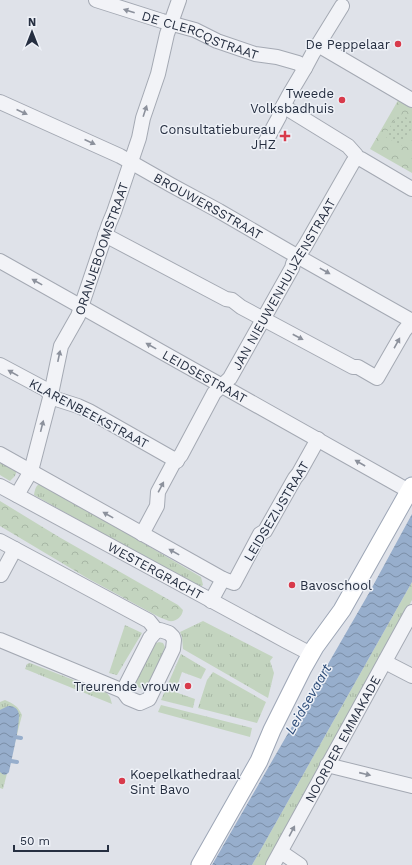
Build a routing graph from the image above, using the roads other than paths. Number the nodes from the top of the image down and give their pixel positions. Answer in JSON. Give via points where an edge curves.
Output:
{"nodes":[{"id":1,"x":96,"y":0,"type":"edge"},
{"id":2,"x":179,"y":0,"type":"edge"},
{"id":3,"x":342,"y":6,"type":"dead end"},
{"id":4,"x":171,"y":23,"type":"junction"},
{"id":5,"x":318,"y":45,"type":"junction"},
{"id":6,"x":305,"y":68,"type":"junction"},
{"id":7,"x":412,"y":100,"type":"edge"},
{"id":8,"x":0,"y":102,"type":"edge"},
{"id":9,"x":283,"y":106,"type":"junction"},
{"id":10,"x":266,"y":141,"type":"dead end"},
{"id":11,"x":357,"y":159,"type":"junction"},
{"id":12,"x":131,"y":162,"type":"junction"},
{"id":13,"x":412,"y":189,"type":"edge"},
{"id":14,"x":105,"y":235,"type":"junction"},
{"id":15,"x":298,"y":256,"type":"junction"},
{"id":16,"x":0,"y":261,"type":"edge"},
{"id":17,"x":82,"y":306,"type":"junction"},
{"id":18,"x":263,"y":319,"type":"junction"},
{"id":19,"x":412,"y":321,"type":"edge"},
{"id":20,"x":0,"y":365,"type":"edge"},
{"id":21,"x":222,"y":385,"type":"junction"},
{"id":22,"x":51,"y":394,"type":"junction"},
{"id":23,"x":318,"y":439,"type":"junction"},
{"id":24,"x":0,"y":454,"type":"edge"},
{"id":25,"x":177,"y":461,"type":"junction"},
{"id":26,"x":31,"y":471,"type":"junction"},
{"id":27,"x":0,"y":486,"type":"edge"},
{"id":28,"x":411,"y":488,"type":"edge"},
{"id":29,"x":17,"y":495,"type":"junction"},
{"id":30,"x":142,"y":534,"type":"junction"},
{"id":31,"x":0,"y":541,"type":"edge"},
{"id":32,"x":15,"y":549,"type":"junction"},
{"id":33,"x":1,"y":575,"type":"dead end"},
{"id":34,"x":232,"y":579,"type":"junction"},
{"id":35,"x":211,"y":601,"type":"junction"},
{"id":36,"x":412,"y":612,"type":"edge"},
{"id":37,"x":157,"y":631,"type":"junction"},
{"id":38,"x":0,"y":640,"type":"edge"},
{"id":39,"x":313,"y":650,"type":"junction"},
{"id":40,"x":385,"y":662,"type":"junction"},
{"id":41,"x":412,"y":676,"type":"edge"},
{"id":42,"x":123,"y":690,"type":"junction"},
{"id":43,"x":327,"y":765,"type":"junction"},
{"id":44,"x":412,"y":786,"type":"edge"},
{"id":45,"x":280,"y":852,"type":"junction"},
{"id":46,"x":200,"y":865,"type":"edge"},
{"id":47,"x":273,"y":865,"type":"edge"},
{"id":48,"x":300,"y":865,"type":"edge"}],
"edges":[{"from":4,"to":1,"type":"street","name":"DE CLERCQSTRAAT","one_way":true},
{"from":2,"to":4,"type":"street","name":"ORANJEBOOMSTRAAT"},
{"from":3,"to":5,"type":"street"},
{"from":4,"to":6,"type":"street","name":"DE CLERCQSTRAAT","via":[[255,54],[277,56]]},
{"from":12,"to":4,"type":"street","name":"ORANJEBOOMSTRAAT","one_way":true},
{"from":5,"to":6,"type":"street"},
{"from":5,"to":7,"type":"street"},
{"from":6,"to":9,"type":"street"},
{"from":8,"to":12,"type":"street","name":"BROUWERSSTRAAT","one_way":true},
{"from":9,"to":10,"type":"street","via":[[280,117]]},
{"from":9,"to":11,"type":"street","via":[[348,146]]},
{"from":11,"to":13,"type":"street","via":[[362,159]]},
{"from":11,"to":15,"type":"street","name":"JAN NIEUWENHUIJZENSTRAAT"},
{"from":12,"to":14,"type":"street","name":"ORANJEBOOMSTRAAT"},
{"from":12,"to":15,"type":"street","name":"BROUWERSSTRAAT"},
{"from":14,"to":17,"type":"street","name":"ORANJEBOOMSTRAAT"},
{"from":14,"to":18,"type":"street","via":[[232,300]]},
{"from":15,"to":18,"type":"street","name":"JAN NIEUWENHUIJZENSTRAAT"},
{"from":15,"to":19,"type":"street","name":"BROUWERSSTRAAT","one_way":true},
{"from":17,"to":16,"type":"street","name":"LEIDSESTRAAT","one_way":true},
{"from":21,"to":17,"type":"street","name":"LEIDSESTRAAT","one_way":true},
{"from":22,"to":17,"type":"street","name":"ORANJEBOOMSTRAAT","one_way":true,"via":[[61,346]]},
{"from":18,"to":19,"type":"street","one_way":true,"via":[[377,378]]},
{"from":18,"to":21,"type":"street","name":"JAN NIEUWENHUIJZENSTRAAT","via":[[230,378]]},
{"from":22,"to":20,"type":"street","name":"KLARENBEEKSTRAAT","one_way":true},
{"from":21,"to":23,"type":"street","name":"LEIDSESTRAAT"},
{"from":21,"to":25,"type":"street","name":"JAN NIEUWENHUIJZENSTRAAT","via":[[214,393]]},
{"from":22,"to":25,"type":"street","name":"KLARENBEEKSTRAAT","via":[[56,399],[89,411]]},
{"from":26,"to":22,"type":"street","name":"ORANJEBOOMSTRAAT","one_way":true},
{"from":28,"to":23,"type":"street","name":"LEIDSESTRAAT","one_way":true},
{"from":23,"to":34,"type":"street","name":"LEIDSEZIJSTRAAT","via":[[265,531],[260,534]]},
{"from":24,"to":26,"type":"street","name":"WESTERGRACHT"},
{"from":30,"to":25,"type":"street","name":"JAN NIEUWENHUIJZENSTRAAT","one_way":true,"via":[[157,506],[158,492]]},
{"from":26,"to":29,"type":"street","name":"ORANJEBOOMSTRAAT"},
{"from":30,"to":26,"type":"street","name":"WESTERGRACHT","one_way":true},
{"from":27,"to":29,"type":"street","name":"WESTERGRACHT"},
{"from":28,"to":39,"type":"main road","via":[[342,610]]},
{"from":29,"to":35,"type":"street","name":"WESTERGRACHT"},
{"from":34,"to":30,"type":"street","name":"WESTERGRACHT","one_way":true},
{"from":31,"to":32,"type":"street"},
{"from":32,"to":33,"type":"street"},
{"from":32,"to":37,"type":"street","via":[[149,621]]},
{"from":34,"to":35,"type":"street","name":"LEIDSEZIJSTRAAT"},
{"from":35,"to":39,"type":"street","name":"WESTERGRACHT","via":[[286,641]]},
{"from":36,"to":40,"type":"street","name":"NOORDER EMMAKADE"},
{"from":37,"to":42,"type":"street","via":[[150,638]]},
{"from":37,"to":42,"type":"street","via":[[169,633],[174,645],[149,699],[140,703],[128,698]]},
{"from":38,"to":42,"type":"street"},
{"from":39,"to":46,"type":"main road","via":[[283,707],[259,761]]},
{"from":40,"to":41,"type":"street"},
{"from":40,"to":43,"type":"street","name":"NOORDER EMMAKADE"},
{"from":43,"to":44,"type":"street","one_way":true},
{"from":45,"to":43,"type":"street","name":"NOORDER EMMAKADE","one_way":true},
{"from":45,"to":47,"type":"street","name":"NOORDER EMMAKADE"},
{"from":45,"to":48,"type":"street"}]}
